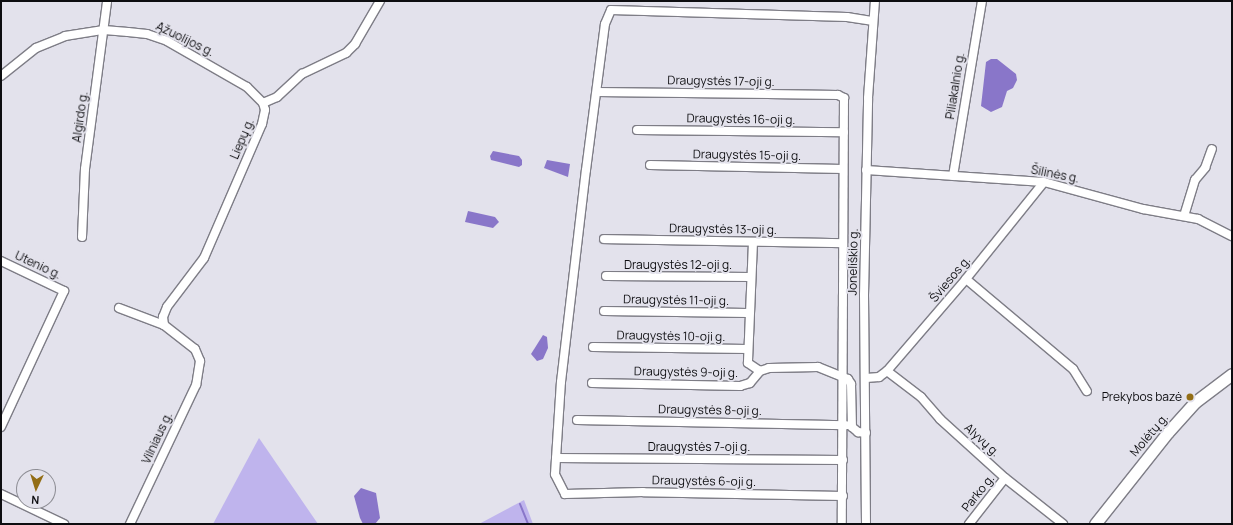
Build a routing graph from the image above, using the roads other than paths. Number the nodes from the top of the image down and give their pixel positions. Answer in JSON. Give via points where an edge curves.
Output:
{"nodes":[{"id":1,"x":107,"y":1,"type":"edge"},
{"id":2,"x":380,"y":1,"type":"edge"},
{"id":3,"x":875,"y":1,"type":"edge"},
{"id":4,"x":982,"y":1,"type":"edge"},
{"id":5,"x":872,"y":21,"type":"junction"},
{"id":6,"x":104,"y":30,"type":"junction"},
{"id":7,"x":1,"y":76,"type":"edge"},
{"id":8,"x":597,"y":92,"type":"junction"},
{"id":9,"x":264,"y":103,"type":"junction"},
{"id":10,"x":637,"y":130,"type":"dead end"},
{"id":11,"x":844,"y":132,"type":"junction"},
{"id":12,"x":1212,"y":148,"type":"dead end"},
{"id":13,"x":650,"y":165,"type":"dead end"},
{"id":14,"x":843,"y":169,"type":"junction"},
{"id":15,"x":866,"y":170,"type":"junction"},
{"id":16,"x":953,"y":176,"type":"junction"},
{"id":17,"x":1044,"y":182,"type":"junction"},
{"id":18,"x":1184,"y":216,"type":"junction"},
{"id":19,"x":1232,"y":236,"type":"edge"},
{"id":20,"x":82,"y":237,"type":"dead end"},
{"id":21,"x":604,"y":239,"type":"dead end"},
{"id":22,"x":753,"y":242,"type":"junction"},
{"id":23,"x":842,"y":243,"type":"junction"},
{"id":24,"x":1,"y":261,"type":"edge"},
{"id":25,"x":606,"y":276,"type":"dead end"},
{"id":26,"x":751,"y":277,"type":"junction"},
{"id":27,"x":966,"y":279,"type":"junction"},
{"id":28,"x":119,"y":308,"type":"dead end"},
{"id":29,"x":604,"y":311,"type":"dead end"},
{"id":30,"x":748,"y":313,"type":"junction"},
{"id":31,"x":164,"y":325,"type":"junction"},
{"id":32,"x":593,"y":347,"type":"dead end"},
{"id":33,"x":748,"y":350,"type":"junction"},
{"id":34,"x":760,"y":371,"type":"junction"},
{"id":35,"x":888,"y":371,"type":"junction"},
{"id":36,"x":1232,"y":374,"type":"edge"},
{"id":37,"x":843,"y":375,"type":"junction"},
{"id":38,"x":866,"y":378,"type":"junction"},
{"id":39,"x":592,"y":383,"type":"dead end"},
{"id":40,"x":1087,"y":391,"type":"dead end"},
{"id":41,"x":577,"y":420,"type":"dead end"},
{"id":42,"x":843,"y":424,"type":"junction"},
{"id":43,"x":1,"y":427,"type":"edge"},
{"id":44,"x":852,"y":427,"type":"junction"},
{"id":45,"x":866,"y":433,"type":"junction"},
{"id":46,"x":556,"y":458,"type":"junction"},
{"id":47,"x":843,"y":460,"type":"junction"},
{"id":48,"x":1005,"y":478,"type":"junction"},
{"id":49,"x":1,"y":494,"type":"edge"},
{"id":50,"x":843,"y":496,"type":"junction"},
{"id":51,"x":64,"y":524,"type":"edge"},
{"id":52,"x":130,"y":524,"type":"edge"},
{"id":53,"x":842,"y":524,"type":"edge"},
{"id":54,"x":866,"y":524,"type":"edge"},
{"id":55,"x":969,"y":524,"type":"edge"},
{"id":56,"x":1063,"y":524,"type":"edge"},
{"id":57,"x":1095,"y":524,"type":"edge"}],
"edges":[{"from":1,"to":6,"type":"street","name":"Algirdo g."},
{"from":2,"to":9,"type":"street","via":[[355,44],[346,53],[302,74],[277,97]]},
{"from":3,"to":5,"type":"street","name":"Joneliškio g."},
{"from":4,"to":16,"type":"street","name":"Piliakalnio g."},
{"from":5,"to":8,"type":"street","via":[[847,17],[611,10],[605,24]]},
{"from":5,"to":15,"type":"street","name":"Joneliškio g."},
{"from":6,"to":7,"type":"street","name":"Ąžuolijos g.","via":[[65,36],[50,42],[22,57]]},
{"from":6,"to":9,"type":"street","name":"Ąžuolijos g.","via":[[147,34],[167,41],[247,87]]},
{"from":6,"to":20,"type":"street","name":"Algirdo g.","via":[[85,169]]},
{"from":8,"to":11,"type":"street","name":"Draugystės 17-oji g.","via":[[838,94],[844,98]]},
{"from":8,"to":46,"type":"street","via":[[561,382]]},
{"from":9,"to":31,"type":"street","name":"Liepų g.","via":[[262,124],[204,258],[167,307],[163,317]]},
{"from":10,"to":11,"type":"street","name":"Draugystės 16-oji g."},
{"from":11,"to":14,"type":"street"},
{"from":12,"to":18,"type":"street","via":[[1205,168],[1195,180]]},
{"from":13,"to":14,"type":"street","name":"Draugystės 15-oji g."},
{"from":14,"to":23,"type":"street"},
{"from":15,"to":16,"type":"street","name":"Šilinės g."},
{"from":15,"to":38,"type":"street","name":"Joneliškio g."},
{"from":16,"to":17,"type":"street","name":"Šilinės g."},
{"from":17,"to":18,"type":"street","name":"Šilinės g.","via":[[1143,209]]},
{"from":17,"to":27,"type":"street","name":"Šviesos g."},
{"from":18,"to":19,"type":"street","name":"Šilinės g.","via":[[1214,226]]},
{"from":21,"to":22,"type":"street","name":"Draugystės 13-oji g."},
{"from":22,"to":23,"type":"street","name":"Draugystės 13-oji g."},
{"from":22,"to":26,"type":"street"},
{"from":23,"to":37,"type":"street"},
{"from":24,"to":43,"type":"street","name":"Utenio g.","via":[[64,290]]},
{"from":25,"to":26,"type":"street","name":"Draugystės 12-oji g."},
{"from":26,"to":30,"type":"street"},
{"from":27,"to":35,"type":"street","name":"Šviesos g."},
{"from":27,"to":40,"type":"street","via":[[1073,369]]},
{"from":28,"to":31,"type":"street"},
{"from":29,"to":30,"type":"street","name":"Draugystės 11-oji g."},
{"from":30,"to":33,"type":"street"},
{"from":31,"to":52,"type":"street","name":"Vilniaus g.","via":[[195,349],[200,362],[196,385]]},
{"from":32,"to":33,"type":"street","name":"Draugystės 10-oji g."},
{"from":33,"to":34,"type":"street","via":[[748,362]]},
{"from":34,"to":37,"type":"street","via":[[818,367]]},
{"from":34,"to":39,"type":"street","name":"Draugystės 9-oji g.","via":[[750,383],[740,386]]},
{"from":35,"to":38,"type":"street","name":"Šviesos g.","via":[[879,377]]},
{"from":35,"to":48,"type":"street","name":"Alyvų g.","via":[[921,397]]},
{"from":36,"to":57,"type":"street","name":"Molėtų g.","via":[[1195,402]]},
{"from":37,"to":42,"type":"street"},
{"from":37,"to":44,"type":"street","via":[[851,384]]},
{"from":38,"to":45,"type":"street","name":"Joneliškio g."},
{"from":41,"to":42,"type":"street","name":"Draugystės 8-oji g."},
{"from":42,"to":44,"type":"street","name":"Draugystės 8-oji g."},
{"from":42,"to":47,"type":"street"},
{"from":44,"to":45,"type":"street","name":"Draugystės 8-oji g.","via":[[858,432]]},
{"from":45,"to":54,"type":"street","name":"Joneliškio g."},
{"from":46,"to":47,"type":"street","name":"Draugystės 7-oji g."},
{"from":46,"to":50,"type":"street","name":"Draugystės 6-oji g.","via":[[555,474],[565,494],[643,492]]},
{"from":47,"to":50,"type":"street"},
{"from":48,"to":55,"type":"street","name":"Parko g."},
{"from":48,"to":56,"type":"street","name":"Alyvų g."},
{"from":49,"to":51,"type":"street"},
{"from":50,"to":53,"type":"street"}]}
